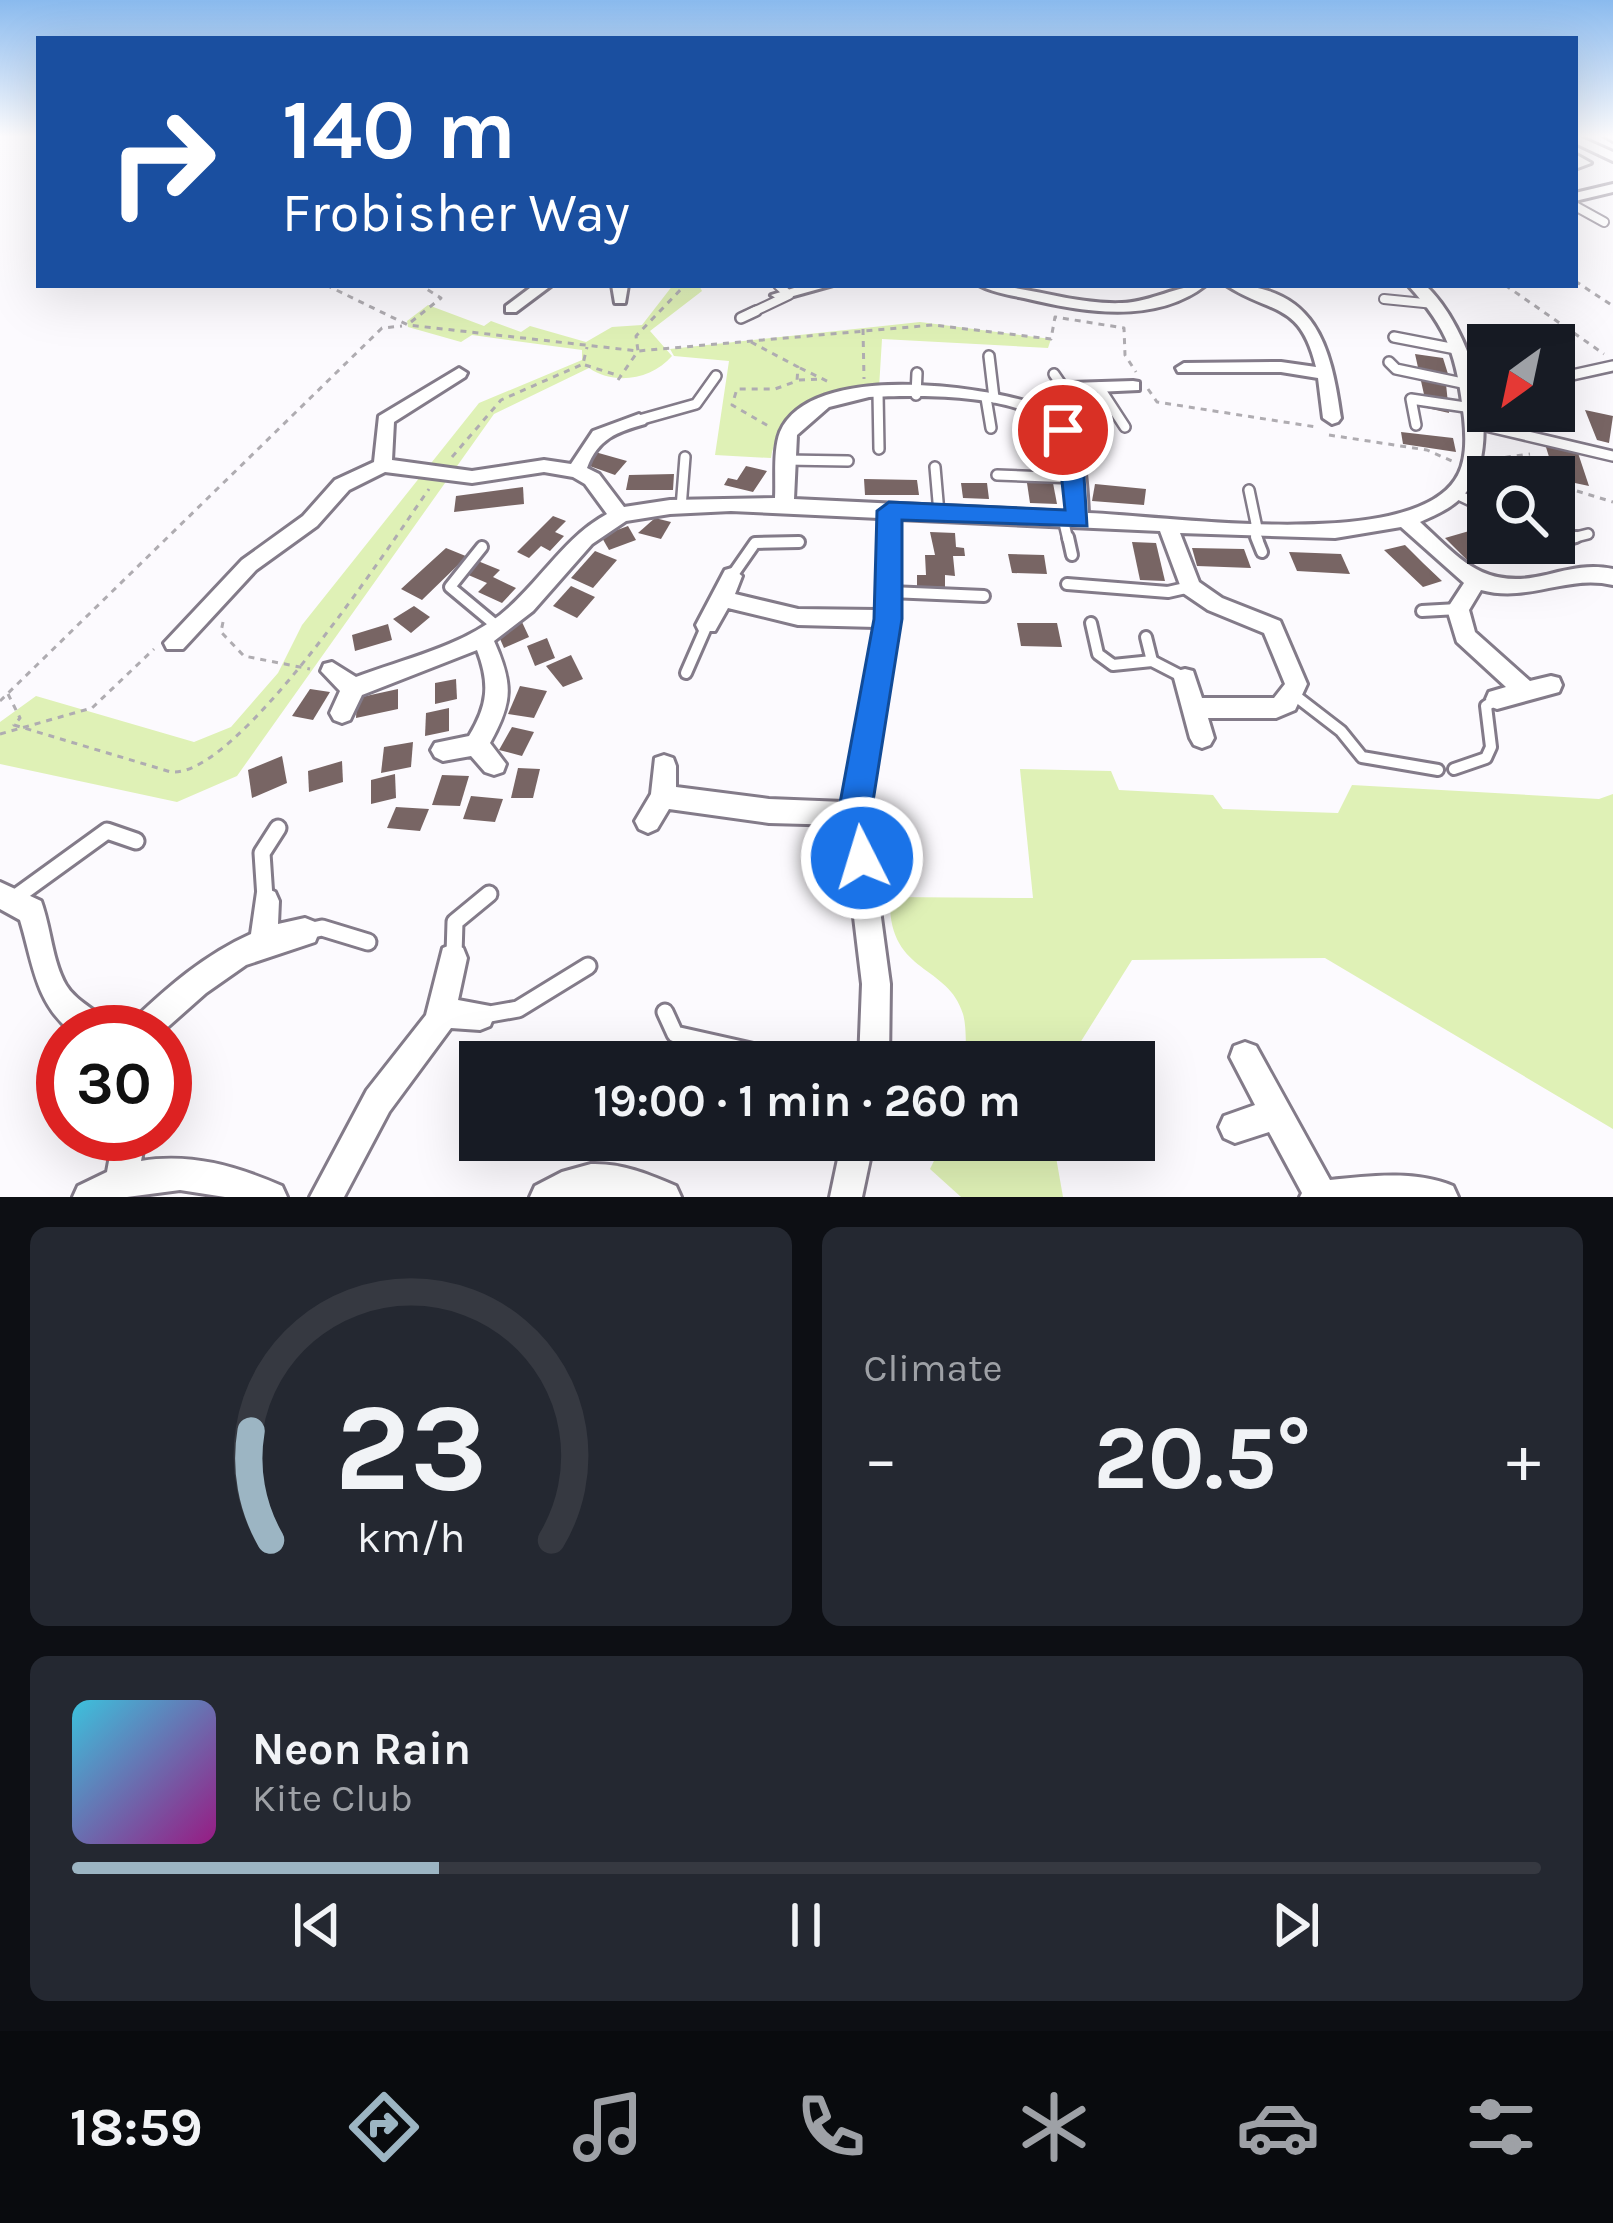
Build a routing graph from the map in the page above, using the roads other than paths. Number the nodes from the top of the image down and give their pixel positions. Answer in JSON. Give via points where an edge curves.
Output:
{"nodes":[{"id":1,"x":1578,"y":208,"type":"edge"},
{"id":2,"x":1604,"y":222,"type":"dead end"},
{"id":3,"x":998,"y":288,"type":"edge"},
{"id":4,"x":1191,"y":288,"type":"edge"},
{"id":5,"x":1242,"y":288,"type":"edge"},
{"id":6,"x":1419,"y":288,"type":"edge"},
{"id":7,"x":543,"y":289,"type":"edge"},
{"id":8,"x":782,"y":292,"type":"edge"},
{"id":9,"x":1384,"y":299,"type":"dead end"},
{"id":10,"x":1437,"y":304,"type":"junction"},
{"id":11,"x":511,"y":309,"type":"dead end"},
{"id":12,"x":741,"y":318,"type":"dead end"},
{"id":13,"x":1394,"y":337,"type":"dead end"},
{"id":14,"x":1461,"y":350,"type":"junction"},
{"id":15,"x":988,"y":356,"type":"dead end"},
{"id":16,"x":1389,"y":362,"type":"dead end"},
{"id":17,"x":1612,"y":363,"type":"edge"},
{"id":18,"x":1467,"y":365,"type":"edge"},
{"id":19,"x":1184,"y":368,"type":"dead end"},
{"id":20,"x":917,"y":373,"type":"dead end"},
{"id":21,"x":1575,"y":373,"type":"edge"},
{"id":22,"x":459,"y":374,"type":"dead end"},
{"id":23,"x":1327,"y":374,"type":"junction"},
{"id":24,"x":716,"y":376,"type":"dead end"},
{"id":25,"x":1467,"y":379,"type":"edge"},
{"id":26,"x":1133,"y":386,"type":"dead end"},
{"id":27,"x":1099,"y":387,"type":"junction"},
{"id":28,"x":870,"y":389,"type":"junction"},
{"id":29,"x":916,"y":394,"type":"junction"},
{"id":30,"x":990,"y":398,"type":"junction"},
{"id":31,"x":1042,"y":410,"type":"junction"},
{"id":32,"x":1467,"y":414,"type":"edge"},
{"id":33,"x":1332,"y":418,"type":"dead end"},
{"id":34,"x":639,"y":420,"type":"joint"},
{"id":35,"x":1416,"y":425,"type":"dead end"},
{"id":36,"x":1125,"y":427,"type":"dead end"},
{"id":37,"x":992,"y":428,"type":"dead end"},
{"id":38,"x":1472,"y":432,"type":"edge"},
{"id":39,"x":1529,"y":432,"type":"edge"},
{"id":40,"x":879,"y":448,"type":"dead end"},
{"id":41,"x":1613,"y":456,"type":"edge"},
{"id":42,"x":685,"y":458,"type":"dead end"},
{"id":43,"x":784,"y":460,"type":"junction"},
{"id":44,"x":848,"y":461,"type":"dead end"},
{"id":45,"x":382,"y":465,"type":"junction"},
{"id":46,"x":935,"y":467,"type":"dead end"},
{"id":47,"x":577,"y":470,"type":"junction"},
{"id":48,"x":998,"y":475,"type":"dead end"},
{"id":49,"x":1074,"y":478,"type":"junction"},
{"id":50,"x":1250,"y":490,"type":"dead end"},
{"id":51,"x":1454,"y":493,"type":"junction"},
{"id":52,"x":1467,"y":499,"type":"edge"},
{"id":53,"x":784,"y":505,"type":"junction"},
{"id":54,"x":681,"y":508,"type":"junction"},
{"id":55,"x":889,"y":511,"type":"junction"},
{"id":56,"x":940,"y":513,"type":"junction"},
{"id":57,"x":618,"y":514,"type":"junction"},
{"id":58,"x":1071,"y":519,"type":"junction"},
{"id":59,"x":1405,"y":519,"type":"junction"},
{"id":60,"x":1167,"y":524,"type":"junction"},
{"id":61,"x":1255,"y":528,"type":"junction"},
{"id":62,"x":1588,"y":534,"type":"dead end"},
{"id":63,"x":1575,"y":537,"type":"edge"},
{"id":64,"x":799,"y":542,"type":"dead end"},
{"id":65,"x":482,"y":547,"type":"dead end"},
{"id":66,"x":1262,"y":552,"type":"dead end"},
{"id":67,"x":1072,"y":556,"type":"dead end"},
{"id":68,"x":732,"y":576,"type":"joint"},
{"id":69,"x":1613,"y":577,"type":"edge"},
{"id":70,"x":1475,"y":582,"type":"junction"},
{"id":71,"x":1067,"y":584,"type":"dead end"},
{"id":72,"x":1190,"y":587,"type":"junction"},
{"id":73,"x":890,"y":592,"type":"junction"},
{"id":74,"x":984,"y":596,"type":"dead end"},
{"id":75,"x":723,"y":599,"type":"junction"},
{"id":76,"x":1458,"y":609,"type":"junction"},
{"id":77,"x":1422,"y":611,"type":"dead end"},
{"id":78,"x":200,"y":617,"type":"junction"},
{"id":79,"x":888,"y":619,"type":"junction"},
{"id":80,"x":223,"y":622,"type":"road end"},
{"id":81,"x":1091,"y":622,"type":"dead end"},
{"id":82,"x":707,"y":625,"type":"joint"},
{"id":83,"x":490,"y":632,"type":"junction"},
{"id":84,"x":1146,"y":637,"type":"dead end"},
{"id":85,"x":175,"y":643,"type":"road end"},
{"id":86,"x":1152,"y":662,"type":"junction"},
{"id":87,"x":332,"y":671,"type":"road end"},
{"id":88,"x":686,"y":673,"type":"dead end"},
{"id":89,"x":1185,"y":678,"type":"joint"},
{"id":90,"x":1551,"y":685,"type":"dead end"},
{"id":91,"x":352,"y":688,"type":"junction"},
{"id":92,"x":1526,"y":691,"type":"junction"},
{"id":93,"x":1293,"y":694,"type":"junction"},
{"id":94,"x":1497,"y":699,"type":"joint"},
{"id":95,"x":1193,"y":708,"type":"junction"},
{"id":96,"x":342,"y":713,"type":"dead end"},
{"id":97,"x":1202,"y":738,"type":"dead end"},
{"id":98,"x":443,"y":750,"type":"dead end"},
{"id":99,"x":664,"y":766,"type":"dead end"},
{"id":100,"x":1454,"y":769,"type":"dead end"},
{"id":101,"x":1438,"y":770,"type":"dead end"},
{"id":102,"x":663,"y":797,"type":"junction"},
{"id":103,"x":854,"y":814,"type":"junction"},
{"id":104,"x":648,"y":821,"type":"dead end"},
{"id":105,"x":278,"y":828,"type":"dead end"},
{"id":106,"x":136,"y":841,"type":"dead end"},
{"id":107,"x":488,"y":894,"type":"dead end"},
{"id":108,"x":6,"y":897,"type":"edge"},
{"id":109,"x":266,"y":902,"type":"joint"},
{"id":110,"x":305,"y":932,"type":"joint"},
{"id":111,"x":264,"y":939,"type":"junction"},
{"id":112,"x":368,"y":942,"type":"dead end"},
{"id":113,"x":453,"y":958,"type":"joint"},
{"id":114,"x":588,"y":966,"type":"dead end"},
{"id":115,"x":58,"y":1005,"type":"edge"},
{"id":116,"x":171,"y":1005,"type":"edge"},
{"id":117,"x":665,"y":1012,"type":"dead end"},
{"id":118,"x":442,"y":1013,"type":"junction"},
{"id":119,"x":481,"y":1016,"type":"joint"},
{"id":120,"x":706,"y":1041,"type":"edge"},
{"id":121,"x":875,"y":1041,"type":"edge"},
{"id":122,"x":1245,"y":1057,"type":"dead end"},
{"id":123,"x":1276,"y":1114,"type":"junction"},
{"id":124,"x":1235,"y":1127,"type":"dead end"},
{"id":125,"x":125,"y":1161,"type":"edge"},
{"id":126,"x":854,"y":1161,"type":"edge"},
{"id":127,"x":122,"y":1179,"type":"junction"},
{"id":128,"x":1318,"y":1196,"type":"edge"},
{"id":129,"x":89,"y":1197,"type":"edge"},
{"id":130,"x":271,"y":1197,"type":"edge"},
{"id":131,"x":326,"y":1197,"type":"edge"},
{"id":132,"x":546,"y":1197,"type":"edge"},
{"id":133,"x":665,"y":1197,"type":"edge"},
{"id":134,"x":846,"y":1197,"type":"edge"},
{"id":135,"x":1442,"y":1197,"type":"edge"}],
"edges":[{"from":1,"to":2,"type":"lane"},
{"from":3,"to":4,"type":"street","via":[[1116,309],[1154,305]]},
{"from":5,"to":23,"type":"street","via":[[1308,325],[1324,348]]},
{"from":6,"to":10,"type":"street"},
{"from":7,"to":11,"type":"street"},
{"from":8,"to":12,"type":"lane"},
{"from":9,"to":10,"type":"lane"},
{"from":10,"to":14,"type":"street"},
{"from":13,"to":14,"type":"lane"},
{"from":14,"to":18,"type":"street"},
{"from":15,"to":30,"type":"lane"},
{"from":16,"to":25,"type":"lane"},
{"from":17,"to":21,"type":"lane"},
{"from":19,"to":23,"type":"street"},
{"from":20,"to":29,"type":"lane"},
{"from":22,"to":45,"type":"street","via":[[428,382],[385,420]]},
{"from":23,"to":33,"type":"street"},
{"from":24,"to":34,"type":"lane","via":[[691,407]]},
{"from":26,"to":27,"type":"street"},
{"from":27,"to":31,"type":"street","via":[[1060,382]]},
{"from":27,"to":36,"type":"lane"},
{"from":28,"to":29,"type":"street"},
{"from":28,"to":40,"type":"lane"},
{"from":28,"to":43,"type":"street","via":[[820,404],[788,434]]},
{"from":29,"to":30,"type":"street"},
{"from":30,"to":31,"type":"street"},
{"from":30,"to":37,"type":"lane"},
{"from":31,"to":49,"type":"street","via":[[1070,443]]},
{"from":32,"to":35,"type":"lane","via":[[1411,399]]},
{"from":34,"to":47,"type":"street","via":[[600,423]]},
{"from":38,"to":51,"type":"street","via":[[1471,470]]},
{"from":39,"to":41,"type":"lane"},
{"from":42,"to":54,"type":"lane"},
{"from":43,"to":44,"type":"lane"},
{"from":43,"to":53,"type":"street"},
{"from":45,"to":47,"type":"street","via":[[472,476]]},
{"from":45,"to":78,"type":"street","via":[[342,485]]},
{"from":46,"to":56,"type":"lane"},
{"from":47,"to":57,"type":"street"},
{"from":48,"to":49,"type":"lane"},
{"from":49,"to":58,"type":"street"},
{"from":50,"to":61,"type":"lane"},
{"from":51,"to":52,"type":"lane"},
{"from":51,"to":59,"type":"street"},
{"from":53,"to":54,"type":"street"},
{"from":53,"to":55,"type":"street"},
{"from":54,"to":57,"type":"street"},
{"from":55,"to":56,"type":"street"},
{"from":55,"to":73,"type":"street"},
{"from":56,"to":58,"type":"street"},
{"from":57,"to":83,"type":"street"},
{"from":58,"to":60,"type":"street"},
{"from":58,"to":67,"type":"lane"},
{"from":59,"to":61,"type":"street"},
{"from":59,"to":70,"type":"street"},
{"from":60,"to":61,"type":"street"},
{"from":60,"to":72,"type":"street"},
{"from":61,"to":66,"type":"lane"},
{"from":62,"to":63,"type":"lane"},
{"from":64,"to":68,"type":"lane","via":[[755,543]]},
{"from":65,"to":83,"type":"lane","via":[[450,587]]},
{"from":68,"to":75,"type":"street"},
{"from":69,"to":70,"type":"street","via":[[1582,572],[1513,592]]},
{"from":70,"to":76,"type":"street"},
{"from":71,"to":72,"type":"lane"},
{"from":72,"to":93,"type":"street","via":[[1215,604],[1276,622]]},
{"from":73,"to":74,"type":"lane"},
{"from":73,"to":79,"type":"street"},
{"from":75,"to":79,"type":"street","via":[[799,617]]},
{"from":75,"to":82,"type":"street"},
{"from":76,"to":77,"type":"lane"},
{"from":76,"to":92,"type":"street","via":[[1465,636]]},
{"from":78,"to":80,"type":"street"},
{"from":78,"to":85,"type":"street"},
{"from":79,"to":103,"type":"street"},
{"from":81,"to":86,"type":"lane","via":[[1098,654],[1113,665]]},
{"from":82,"to":88,"type":"lane"},
{"from":83,"to":91,"type":"street"},
{"from":83,"to":98,"type":"street","via":[[500,701],[485,754]]},
{"from":84,"to":86,"type":"lane"},
{"from":86,"to":89,"type":"lane"},
{"from":87,"to":91,"type":"street"},
{"from":89,"to":95,"type":"street"},
{"from":90,"to":92,"type":"street"},
{"from":91,"to":96,"type":"street"},
{"from":92,"to":94,"type":"street"},
{"from":93,"to":95,"type":"street","via":[[1276,708]]},
{"from":93,"to":101,"type":"lane","via":[[1362,757]]},
{"from":94,"to":100,"type":"lane","via":[[1486,706],[1486,758]]},
{"from":95,"to":97,"type":"street"},
{"from":99,"to":102,"type":"street"},
{"from":102,"to":103,"type":"street"},
{"from":102,"to":104,"type":"street"},
{"from":103,"to":121,"type":"street","via":[[876,984]]},
{"from":105,"to":109,"type":"lane","via":[[262,853]]},
{"from":106,"to":108,"type":"lane","via":[[106,831]]},
{"from":107,"to":113,"type":"lane","via":[[455,922]]},
{"from":108,"to":115,"type":"street","via":[[31,911]]},
{"from":109,"to":111,"type":"street"},
{"from":110,"to":111,"type":"street"},
{"from":110,"to":112,"type":"lane","via":[[322,928]]},
{"from":111,"to":116,"type":"street"},
{"from":113,"to":118,"type":"street"},
{"from":114,"to":119,"type":"lane","via":[[518,1009]]},
{"from":117,"to":120,"type":"lane","via":[[675,1034]]},
{"from":118,"to":119,"type":"street"},
{"from":118,"to":131,"type":"street","via":[[378,1101]]},
{"from":122,"to":123,"type":"street"},
{"from":123,"to":124,"type":"street"},
{"from":123,"to":128,"type":"street"},
{"from":125,"to":127,"type":"street"},
{"from":126,"to":134,"type":"street"},
{"from":127,"to":129,"type":"street"},
{"from":127,"to":130,"type":"street","via":[[194,1171]]},
{"from":128,"to":135,"type":"street"},
{"from":132,"to":133,"type":"street","via":[[596,1176]]}]}
